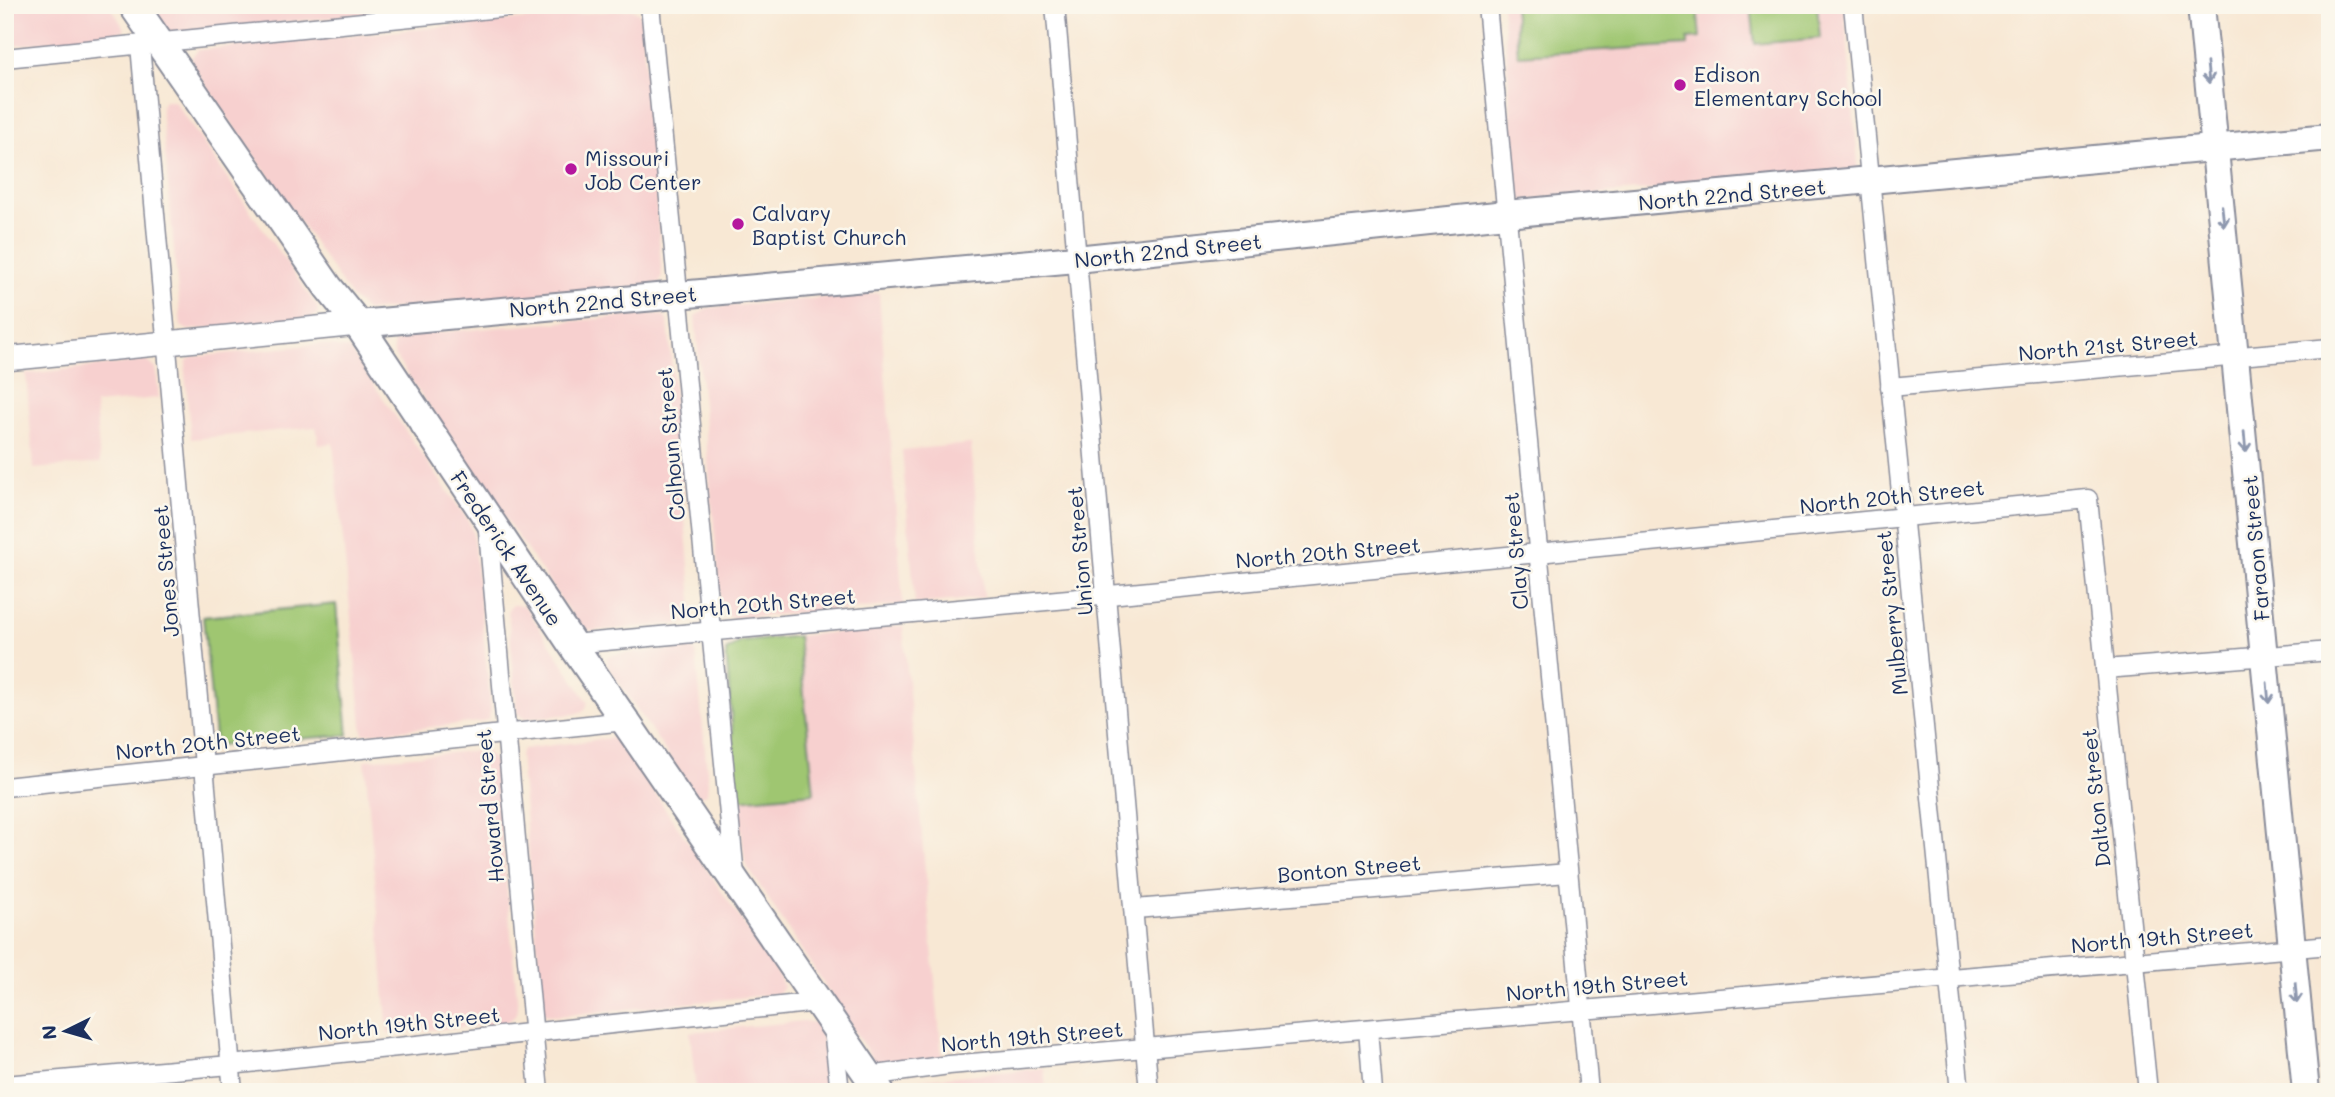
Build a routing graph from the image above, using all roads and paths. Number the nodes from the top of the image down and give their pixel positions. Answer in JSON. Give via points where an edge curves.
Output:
{"nodes":[{"id":1,"x":133,"y":5,"type":"edge"},
{"id":2,"x":531,"y":5,"type":"edge"},
{"id":3,"x":650,"y":5,"type":"edge"},
{"id":4,"x":1055,"y":5,"type":"edge"},
{"id":5,"x":1487,"y":5,"type":"edge"},
{"id":6,"x":1853,"y":5,"type":"edge"},
{"id":7,"x":2201,"y":5,"type":"edge"},
{"id":8,"x":149,"y":44,"type":"junction"},
{"id":9,"x":5,"y":58,"type":"edge"},
{"id":10,"x":2330,"y":137,"type":"edge"},
{"id":11,"x":2216,"y":148,"type":"junction"},
{"id":12,"x":1871,"y":182,"type":"junction"},
{"id":13,"x":1506,"y":214,"type":"junction"},
{"id":14,"x":1076,"y":260,"type":"junction"},
{"id":15,"x":679,"y":293,"type":"junction"},
{"id":16,"x":358,"y":324,"type":"junction"},
{"id":17,"x":166,"y":344,"type":"junction"},
{"id":18,"x":2330,"y":348,"type":"edge"},
{"id":19,"x":2237,"y":357,"type":"junction"},
{"id":20,"x":5,"y":359,"type":"edge"},
{"id":21,"x":1890,"y":387,"type":"junction"},
{"id":22,"x":2088,"y":499,"type":"joint"},
{"id":23,"x":486,"y":516,"type":"junction"},
{"id":24,"x":1904,"y":518,"type":"junction"},
{"id":25,"x":1539,"y":554,"type":"junction"},
{"id":26,"x":1106,"y":596,"type":"junction"},
{"id":27,"x":711,"y":629,"type":"junction"},
{"id":28,"x":572,"y":644,"type":"junction"},
{"id":29,"x":2330,"y":651,"type":"edge"},
{"id":30,"x":2265,"y":656,"type":"junction"},
{"id":31,"x":2105,"y":669,"type":"junction"},
{"id":32,"x":625,"y":721,"type":"junction"},
{"id":33,"x":505,"y":734,"type":"junction"},
{"id":34,"x":206,"y":766,"type":"junction"},
{"id":35,"x":5,"y":787,"type":"edge"},
{"id":36,"x":1568,"y":873,"type":"junction"},
{"id":37,"x":735,"y":879,"type":"junction"},
{"id":38,"x":1135,"y":909,"type":"junction"},
{"id":39,"x":2330,"y":945,"type":"edge"},
{"id":40,"x":2292,"y":949,"type":"junction"},
{"id":41,"x":2135,"y":963,"type":"junction"},
{"id":42,"x":1949,"y":977,"type":"junction"},
{"id":43,"x":1581,"y":1010,"type":"junction"},
{"id":44,"x":825,"y":1012,"type":"junction"},
{"id":45,"x":1368,"y":1030,"type":"junction"},
{"id":46,"x":534,"y":1033,"type":"junction"},
{"id":47,"x":1146,"y":1050,"type":"junction"},
{"id":48,"x":230,"y":1065,"type":"junction"},
{"id":49,"x":874,"y":1084,"type":"edge"},
{"id":50,"x":5,"y":1085,"type":"edge"},
{"id":51,"x":233,"y":1092,"type":"edge"},
{"id":52,"x":539,"y":1092,"type":"edge"},
{"id":53,"x":840,"y":1092,"type":"edge"},
{"id":54,"x":1149,"y":1092,"type":"edge"},
{"id":55,"x":1373,"y":1092,"type":"edge"},
{"id":56,"x":1589,"y":1092,"type":"edge"},
{"id":57,"x":1960,"y":1092,"type":"edge"},
{"id":58,"x":2148,"y":1092,"type":"edge"},
{"id":59,"x":2306,"y":1092,"type":"edge"}],
"edges":[{"from":1,"to":8,"type":"main road","name":"Frederick Avenue"},
{"from":2,"to":8,"type":"street"},
{"from":3,"to":15,"type":"street","name":"Colhoun Street"},
{"from":4,"to":14,"type":"street","name":"Union Street"},
{"from":5,"to":13,"type":"street","name":"Clay Street"},
{"from":6,"to":12,"type":"street","name":"Mulberry Street"},
{"from":7,"to":11,"type":"main road","name":"Faraon Street","one_way":true},
{"from":8,"to":9,"type":"street"},
{"from":8,"to":16,"type":"main road","name":"Frederick Avenue"},
{"from":8,"to":17,"type":"street","name":"Jones Street"},
{"from":10,"to":11,"type":"main road","name":"North 22nd Street"},
{"from":11,"to":12,"type":"main road","name":"North 22nd Street"},
{"from":11,"to":19,"type":"main road","name":"Faraon Street","one_way":true},
{"from":12,"to":13,"type":"main road","name":"North 22nd Street"},
{"from":12,"to":21,"type":"street","name":"Mulberry Street"},
{"from":13,"to":14,"type":"main road","name":"North 22nd Street"},
{"from":13,"to":25,"type":"street","name":"Clay Street"},
{"from":14,"to":15,"type":"main road","name":"North 22nd Street"},
{"from":14,"to":26,"type":"street","name":"Union Street"},
{"from":15,"to":16,"type":"main road","name":"North 22nd Street"},
{"from":15,"to":27,"type":"street","name":"Colhoun Street"},
{"from":16,"to":17,"type":"street","name":"North 22nd Street"},
{"from":16,"to":23,"type":"main road","name":"Frederick Avenue"},
{"from":17,"to":20,"type":"street","name":"North 22nd Street"},
{"from":17,"to":34,"type":"street","name":"Jones Street"},
{"from":18,"to":19,"type":"street","name":"North 21st Street"},
{"from":19,"to":21,"type":"street","name":"North 21st Street"},
{"from":19,"to":30,"type":"main road","name":"Faraon Street","one_way":true},
{"from":21,"to":24,"type":"street","name":"Mulberry Street"},
{"from":22,"to":24,"type":"street","name":"North 20th Street"},
{"from":22,"to":31,"type":"street","name":"Dalton Street"},
{"from":23,"to":28,"type":"main road","name":"Frederick Avenue"},
{"from":23,"to":33,"type":"street","name":"Howard Street"},
{"from":24,"to":25,"type":"street","name":"North 20th Street"},
{"from":24,"to":42,"type":"street","name":"Mulberry Street"},
{"from":25,"to":26,"type":"street","name":"North 20th Street"},
{"from":25,"to":36,"type":"street","name":"Clay Street"},
{"from":26,"to":27,"type":"street","name":"North 20th Street"},
{"from":26,"to":38,"type":"street","name":"Union Street"},
{"from":27,"to":28,"type":"street","name":"North 20th Street"},
{"from":27,"to":37,"type":"street","name":"Colhoun Street"},
{"from":28,"to":32,"type":"main road","name":"Frederick Avenue"},
{"from":29,"to":30,"type":"street"},
{"from":30,"to":31,"type":"street"},
{"from":30,"to":40,"type":"main road","name":"Faraon Street","one_way":true},
{"from":31,"to":41,"type":"street","name":"Dalton Street"},
{"from":32,"to":33,"type":"street","name":"North 20th Street"},
{"from":32,"to":37,"type":"main road","name":"Frederick Avenue"},
{"from":33,"to":34,"type":"street","name":"North 20th Street"},
{"from":33,"to":46,"type":"street","name":"Howard Street"},
{"from":34,"to":35,"type":"street","name":"North 20th Street"},
{"from":34,"to":48,"type":"street","name":"Jones Street"},
{"from":36,"to":38,"type":"street","name":"Bonton Street"},
{"from":36,"to":43,"type":"street","name":"Clay Street"},
{"from":37,"to":44,"type":"main road","name":"Frederick Avenue"},
{"from":38,"to":47,"type":"street","name":"Union Street"},
{"from":39,"to":40,"type":"street","name":"North 19th Street"},
{"from":40,"to":41,"type":"street","name":"North 19th Street"},
{"from":40,"to":59,"type":"main road","name":"Faraon Street","one_way":true},
{"from":41,"to":42,"type":"street","name":"North 19th Street"},
{"from":41,"to":58,"type":"street","name":"Dalton Street"},
{"from":42,"to":43,"type":"street","name":"North 19th Street"},
{"from":42,"to":57,"type":"street","name":"Mulberry Street"},
{"from":43,"to":45,"type":"street","name":"North 19th Street"},
{"from":43,"to":56,"type":"street","name":"Clay Street"},
{"from":44,"to":46,"type":"street","name":"North 19th Street"},
{"from":44,"to":49,"type":"main road","name":"Frederick Avenue"},
{"from":44,"to":53,"type":"street"},
{"from":45,"to":47,"type":"street","name":"North 19th Street"},
{"from":45,"to":55,"type":"street"},
{"from":46,"to":48,"type":"street","name":"North 19th Street"},
{"from":46,"to":52,"type":"street","name":"Howard Street"},
{"from":47,"to":49,"type":"street","name":"North 19th Street","via":[[949,1065]]},
{"from":47,"to":54,"type":"street","name":"Union Street"},
{"from":48,"to":50,"type":"street","name":"North 19th Street"},
{"from":48,"to":51,"type":"street","name":"Jones Street"}]}
